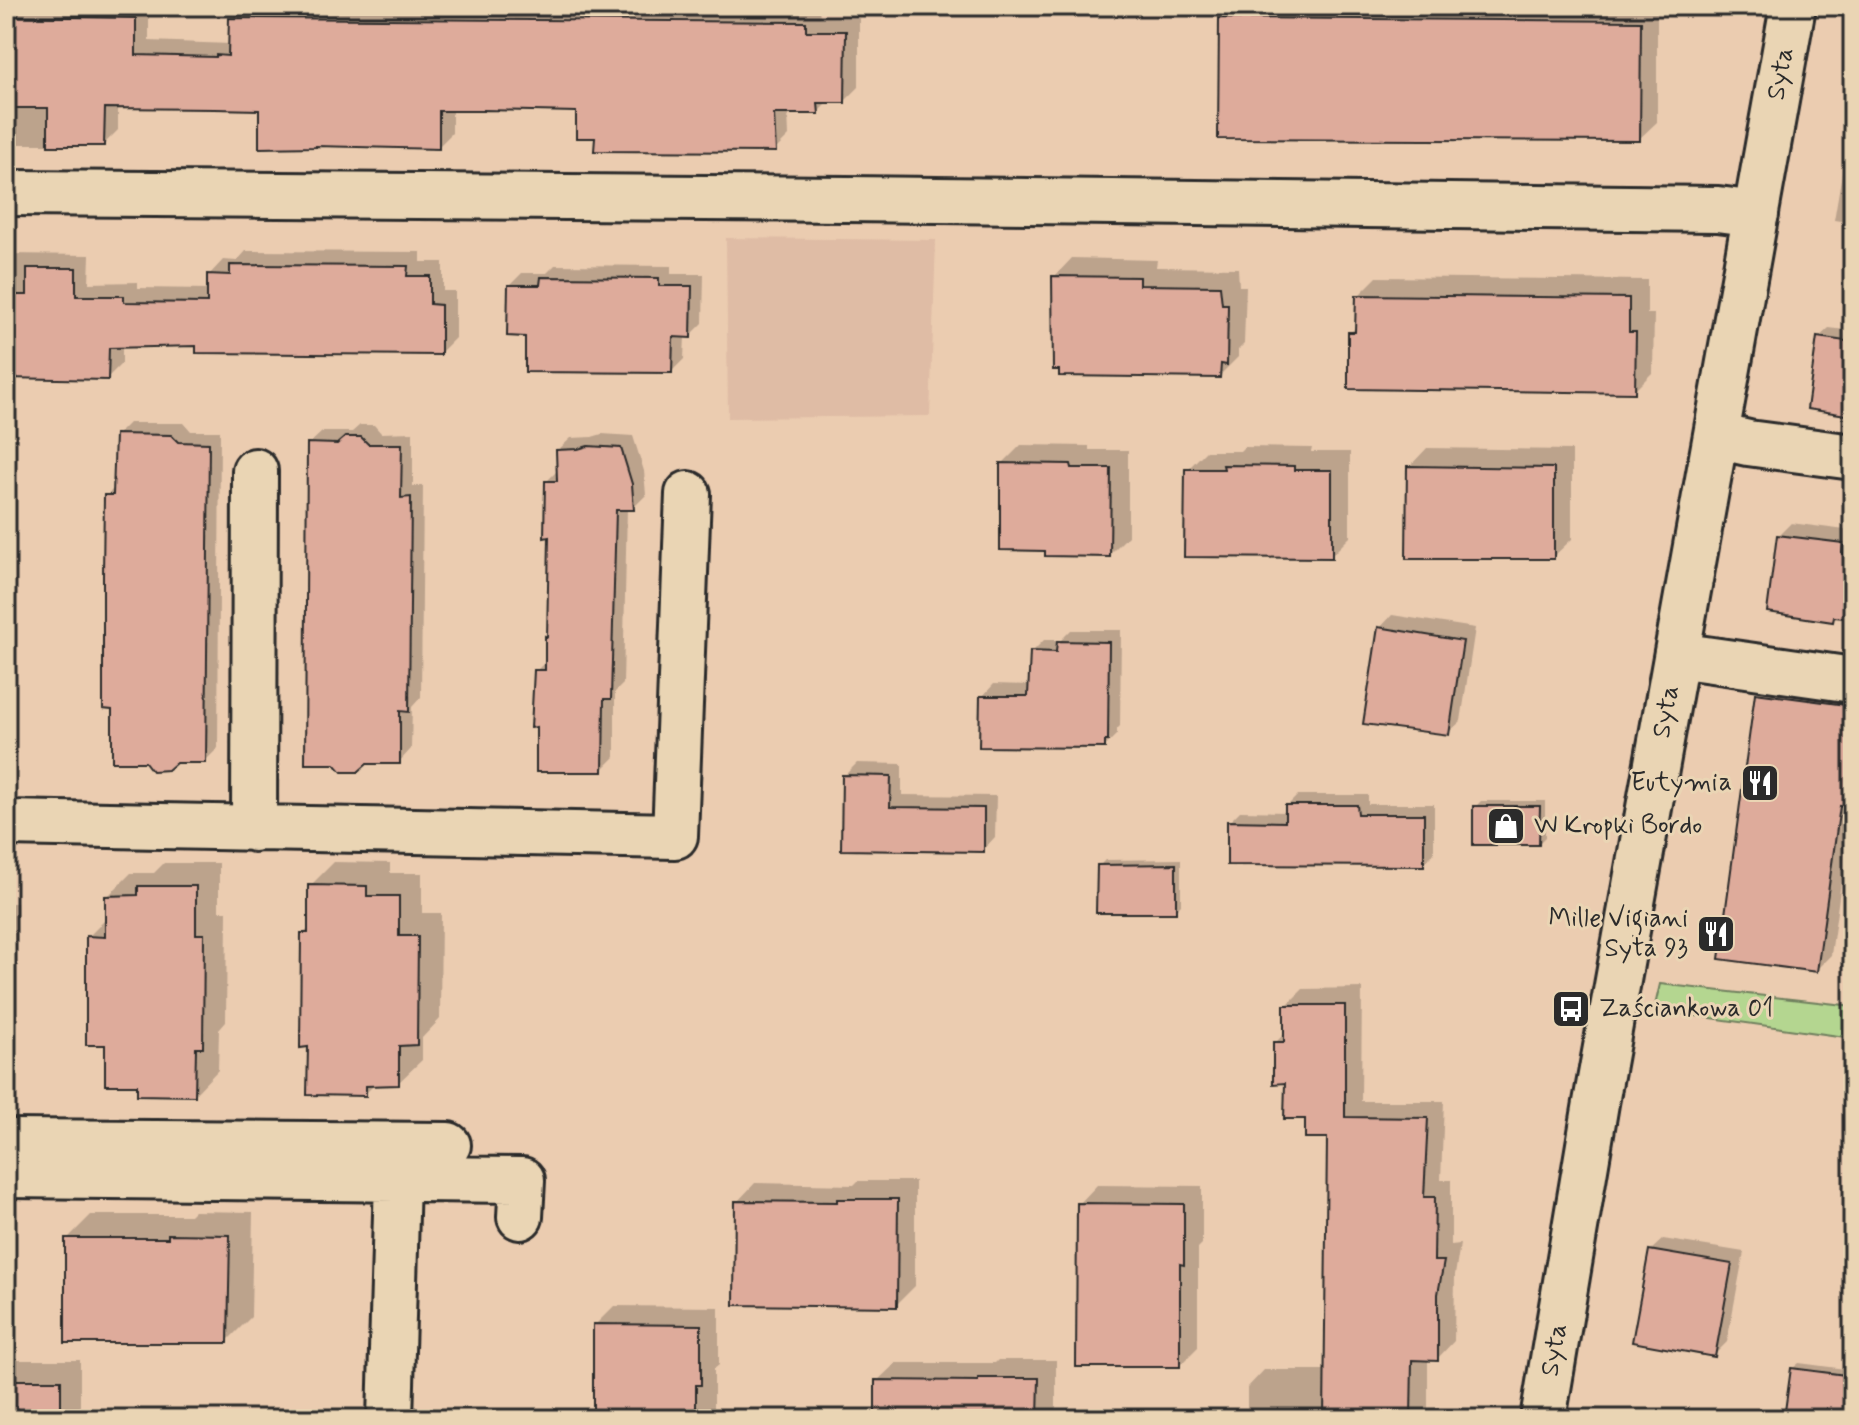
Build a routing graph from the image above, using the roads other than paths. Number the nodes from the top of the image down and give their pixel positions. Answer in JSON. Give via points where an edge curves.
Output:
{"nodes":[{"id":1,"x":1793,"y":6,"type":"edge"},
{"id":2,"x":6,"y":193,"type":"edge"},
{"id":3,"x":1756,"y":214,"type":"junction"},
{"id":4,"x":1717,"y":436,"type":"junction"},
{"id":5,"x":1853,"y":457,"type":"edge"},
{"id":6,"x":255,"y":471,"type":"dead end"},
{"id":7,"x":688,"y":494,"type":"dead end"},
{"id":8,"x":1677,"y":655,"type":"junction"},
{"id":9,"x":1853,"y":680,"type":"edge"},
{"id":10,"x":6,"y":823,"type":"edge"},
{"id":11,"x":254,"y":829,"type":"junction"},
{"id":12,"x":6,"y":1142,"type":"edge"},
{"id":13,"x":448,"y":1145,"type":"dead end"},
{"id":14,"x":6,"y":1175,"type":"edge"},
{"id":15,"x":397,"y":1180,"type":"junction"},
{"id":16,"x":520,"y":1217,"type":"dead end"},
{"id":17,"x":390,"y":1419,"type":"edge"},
{"id":18,"x":1543,"y":1419,"type":"edge"}],
"edges":[{"from":1,"to":3,"type":"street","name":"Syta"},
{"from":2,"to":3,"type":"street","via":[[1687,208]]},
{"from":3,"to":4,"type":"street","name":"Syta"},
{"from":4,"to":5,"type":"street"},
{"from":4,"to":8,"type":"street","name":"Syta"},
{"from":6,"to":11,"type":"street"},
{"from":7,"to":11,"type":"street","via":[[675,836]]},
{"from":8,"to":9,"type":"street"},
{"from":8,"to":18,"type":"street","name":"Syta"},
{"from":10,"to":11,"type":"street"},
{"from":12,"to":13,"type":"street"},
{"from":14,"to":15,"type":"street"},
{"from":15,"to":16,"type":"street","via":[[522,1180]]},
{"from":15,"to":17,"type":"street"}]}
